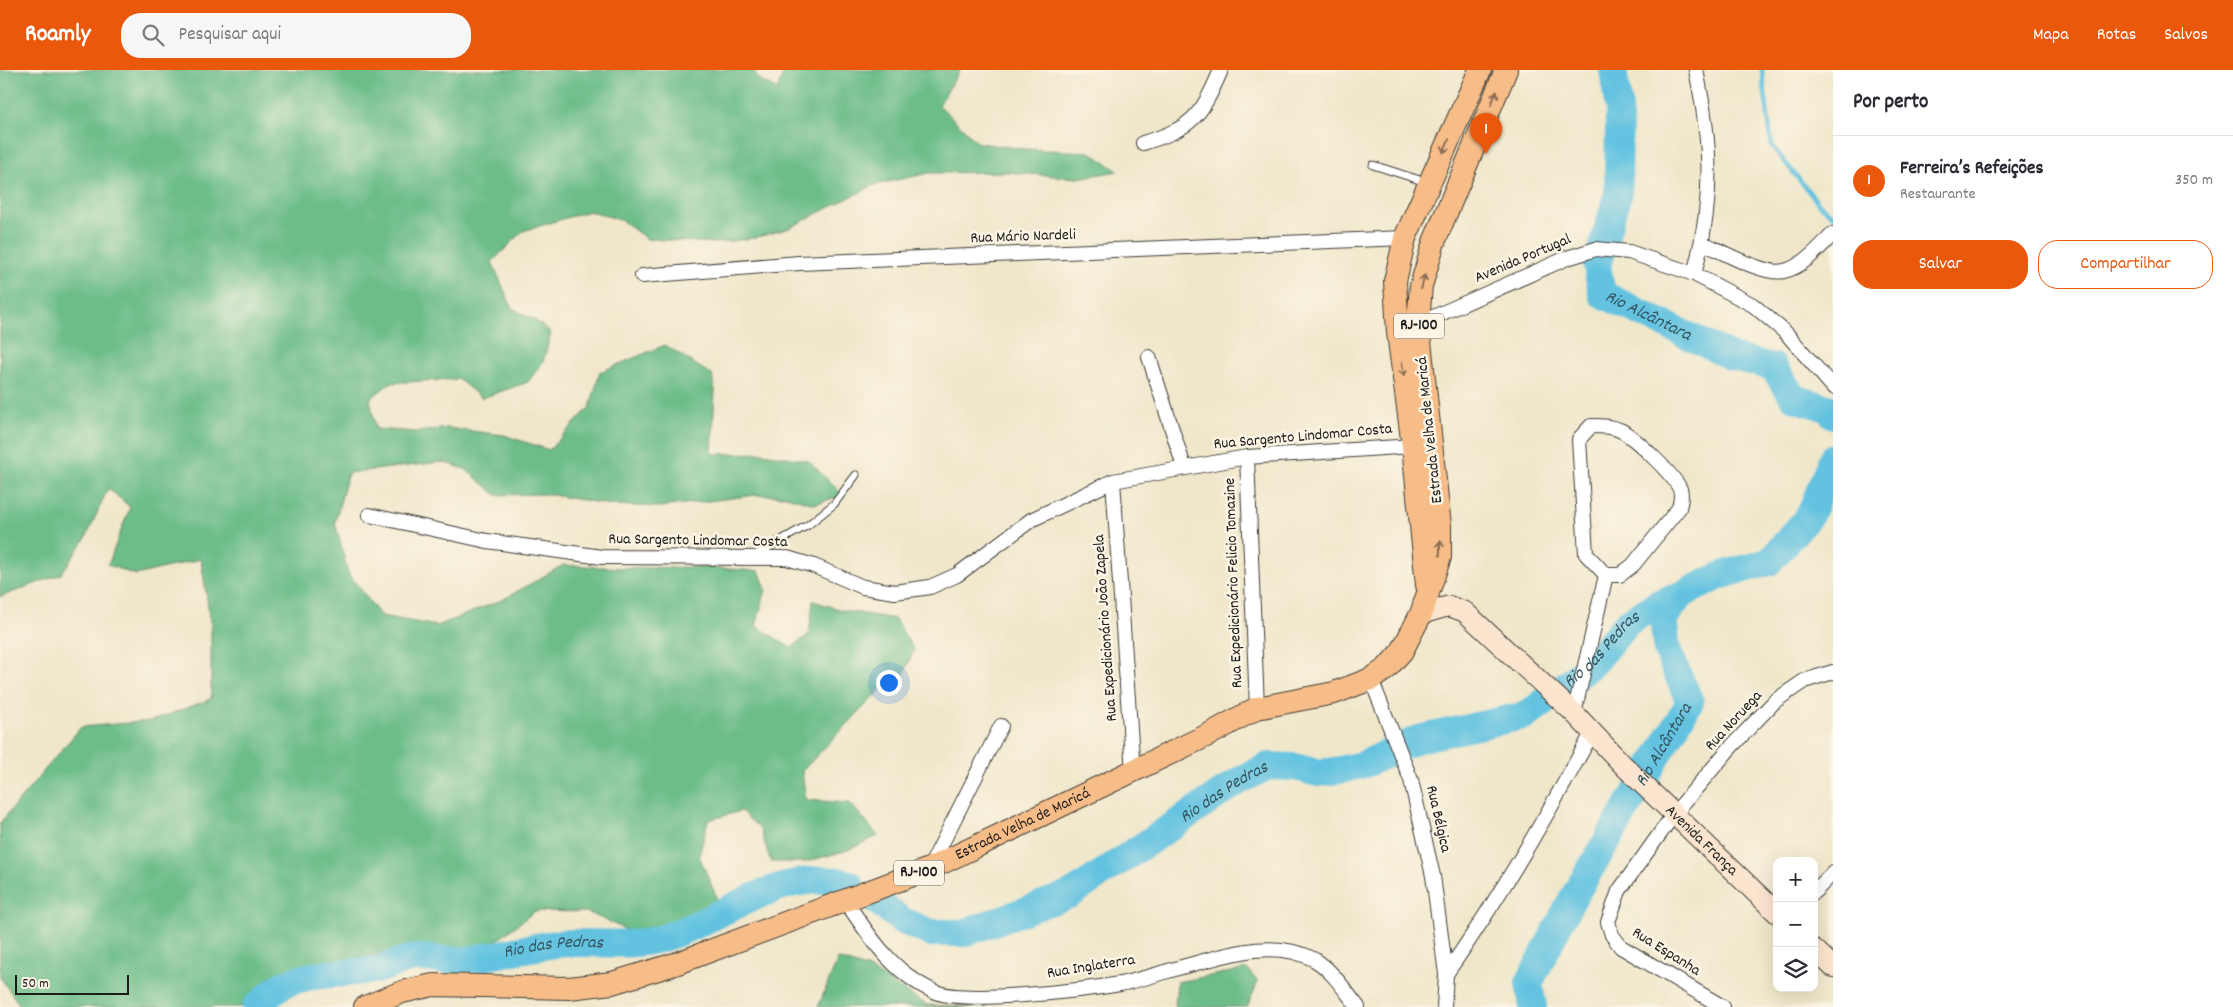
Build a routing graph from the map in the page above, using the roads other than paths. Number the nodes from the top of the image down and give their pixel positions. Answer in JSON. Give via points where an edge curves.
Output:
{"nodes":[{"id":1,"x":1221,"y":70,"type":"edge"},
{"id":2,"x":1479,"y":70,"type":"edge"},
{"id":3,"x":1506,"y":70,"type":"edge"},
{"id":4,"x":1696,"y":70,"type":"edge"},
{"id":5,"x":1143,"y":143,"type":"dead end"},
{"id":6,"x":1373,"y":165,"type":"dead end"},
{"id":7,"x":1429,"y":183,"type":"junction"},
{"id":8,"x":1833,"y":234,"type":"edge"},
{"id":9,"x":1405,"y":238,"type":"junction"},
{"id":10,"x":1703,"y":243,"type":"junction"},
{"id":11,"x":1694,"y":274,"type":"junction"},
{"id":12,"x":642,"y":276,"type":"dead end"},
{"id":13,"x":1418,"y":323,"type":"junction"},
{"id":14,"x":1398,"y":333,"type":"junction"},
{"id":15,"x":1150,"y":358,"type":"dead end"},
{"id":16,"x":1833,"y":387,"type":"edge"},
{"id":17,"x":1413,"y":446,"type":"junction"},
{"id":18,"x":1247,"y":457,"type":"junction"},
{"id":19,"x":1184,"y":467,"type":"junction"},
{"id":20,"x":856,"y":475,"type":"dead end"},
{"id":21,"x":1113,"y":481,"type":"junction"},
{"id":22,"x":369,"y":515,"type":"dead end"},
{"id":23,"x":750,"y":557,"type":"junction"},
{"id":24,"x":1606,"y":575,"type":"junction"},
{"id":25,"x":1424,"y":604,"type":"junction"},
{"id":26,"x":1833,"y":672,"type":"edge"},
{"id":27,"x":1371,"y":679,"type":"junction"},
{"id":28,"x":1257,"y":708,"type":"junction"},
{"id":29,"x":1574,"y":713,"type":"junction"},
{"id":30,"x":1001,"y":726,"type":"dead end"},
{"id":31,"x":1592,"y":733,"type":"junction"},
{"id":32,"x":1133,"y":772,"type":"junction"},
{"id":33,"x":1674,"y":814,"type":"junction"},
{"id":34,"x":929,"y":869,"type":"junction"},
{"id":35,"x":1833,"y":873,"type":"edge"},
{"id":36,"x":1818,"y":888,"type":"edge"},
{"id":37,"x":845,"y":900,"type":"junction"},
{"id":38,"x":1773,"y":909,"type":"edge"},
{"id":39,"x":1818,"y":953,"type":"edge"},
{"id":40,"x":1833,"y":967,"type":"edge"},
{"id":41,"x":1446,"y":974,"type":"junction"},
{"id":42,"x":365,"y":1007,"type":"edge"},
{"id":43,"x":1358,"y":1007,"type":"edge"},
{"id":44,"x":1444,"y":1007,"type":"edge"},
{"id":45,"x":1723,"y":1007,"type":"edge"}],
"edges":[{"from":1,"to":5,"type":"street","via":[[1195,118],[1174,133]]},
{"from":2,"to":7,"type":"main road","name":"Estrada Velha de Maricá","number":"RJ-100","one_way":true},
{"from":13,"to":3,"type":"main road","name":"Estrada Velha de Maricá","number":"RJ-100","one_way":true,"via":[[1421,286],[1434,242]]},
{"from":4,"to":10,"type":"street","via":[[1704,106],[1709,160],[1709,205]]},
{"from":6,"to":7,"type":"lane"},
{"from":7,"to":9,"type":"main road","name":"Estrada Velha de Maricá","number":"RJ-100"},
{"from":8,"to":10,"type":"street","via":[[1804,261],[1783,272],[1766,270]]},
{"from":9,"to":12,"type":"street","name":"Rua Mário Nardeli","via":[[809,263]]},
{"from":9,"to":14,"type":"main road","name":"Estrada Velha de Maricá","number":"RJ-100","via":[[1395,281]]},
{"from":10,"to":11,"type":"street"},
{"from":11,"to":13,"type":"street","name":"Avenida Portugal","via":[[1629,252],[1596,249]]},
{"from":11,"to":16,"type":"street","name":"Avenida Portugal","via":[[1753,305],[1786,333]]},
{"from":13,"to":14,"type":"street","name":"Avenida Portugal"},
{"from":25,"to":13,"type":"main road","name":"Estrada Velha de Maricá","number":"RJ-100","one_way":true,"via":[[1440,557],[1441,544]]},
{"from":14,"to":17,"type":"main road","name":"Estrada Velha de Maricá","number":"RJ-100","one_way":true},
{"from":15,"to":19,"type":"street"},
{"from":17,"to":18,"type":"street","name":"Rua Sargento Lindomar Costa"},
{"from":17,"to":25,"type":"main road","name":"Estrada Velha de Maricá","number":"RJ-100"},
{"from":18,"to":19,"type":"street","name":"Rua Sargento Lindomar Costa"},
{"from":18,"to":28,"type":"street","name":"Rua Expedicionário Felicio Tomazine"},
{"from":19,"to":21,"type":"street","name":"Rua Sargento Lindomar Costa"},
{"from":20,"to":23,"type":"lane","via":[[834,504],[808,525]]},
{"from":21,"to":23,"type":"street","name":"Rua Sargento Lindomar Costa","via":[[1031,520],[957,575],[930,587],[895,592],[863,587],[787,558]]},
{"from":21,"to":32,"type":"street","name":"Rua Expedicionário João Zapela"},
{"from":22,"to":23,"type":"street","name":"Rua Sargento Lindomar Costa","via":[[487,541],[602,557]]},
{"from":24,"to":24,"type":"street","via":[[1586,554],[1579,439],[1591,426],[1606,426],[1631,437],[1679,487],[1682,496],[1679,508],[1633,565],[1620,575]]},
{"from":24,"to":29,"type":"street"},
{"from":25,"to":27,"type":"main road","name":"Estrada Velha de Maricá","number":"RJ-100","via":[[1402,651],[1386,669]]},
{"from":25,"to":29,"type":"street","name":"Avenida França","via":[[1449,606],[1465,612]]},
{"from":26,"to":33,"type":"street","name":"Rua Noruega","via":[[1804,681],[1775,701]]},
{"from":27,"to":28,"type":"main road","name":"Estrada Velha de Maricá","number":"RJ-100","via":[[1334,693]]},
{"from":27,"to":41,"type":"street","name":"Rua Bélgica","via":[[1411,780],[1432,876]]},
{"from":28,"to":32,"type":"main road","name":"Estrada Velha de Maricá","number":"RJ-100"},
{"from":29,"to":31,"type":"street","name":"Avenida França"},
{"from":30,"to":34,"type":"street"},
{"from":31,"to":33,"type":"street","name":"Avenida França"},
{"from":31,"to":41,"type":"street","via":[[1485,919]]},
{"from":32,"to":34,"type":"main road","name":"Estrada Velha de Maricá","number":"RJ-100"},
{"from":33,"to":38,"type":"street","name":"Avenida França"},
{"from":33,"to":45,"type":"street","name":"Rua Espanha","via":[[1619,891],[1608,922],[1621,947]]},
{"from":34,"to":37,"type":"main road","name":"Estrada Velha de Maricá","number":"RJ-100"},
{"from":35,"to":36,"type":"street"},
{"from":37,"to":42,"type":"main road","name":"Estrada Velha de Maricá","number":"RJ-100","via":[[756,935],[612,983],[569,988],[434,985],[402,992]]},
{"from":37,"to":43,"type":"street","name":"Rua Inglaterra","via":[[871,941],[902,970],[934,992],[974,997],[1006,996],[1120,984],[1252,949],[1290,951],[1315,960]]},
{"from":39,"to":40,"type":"street"},
{"from":41,"to":44,"type":"street","name":"Rua Bélgica"}]}
